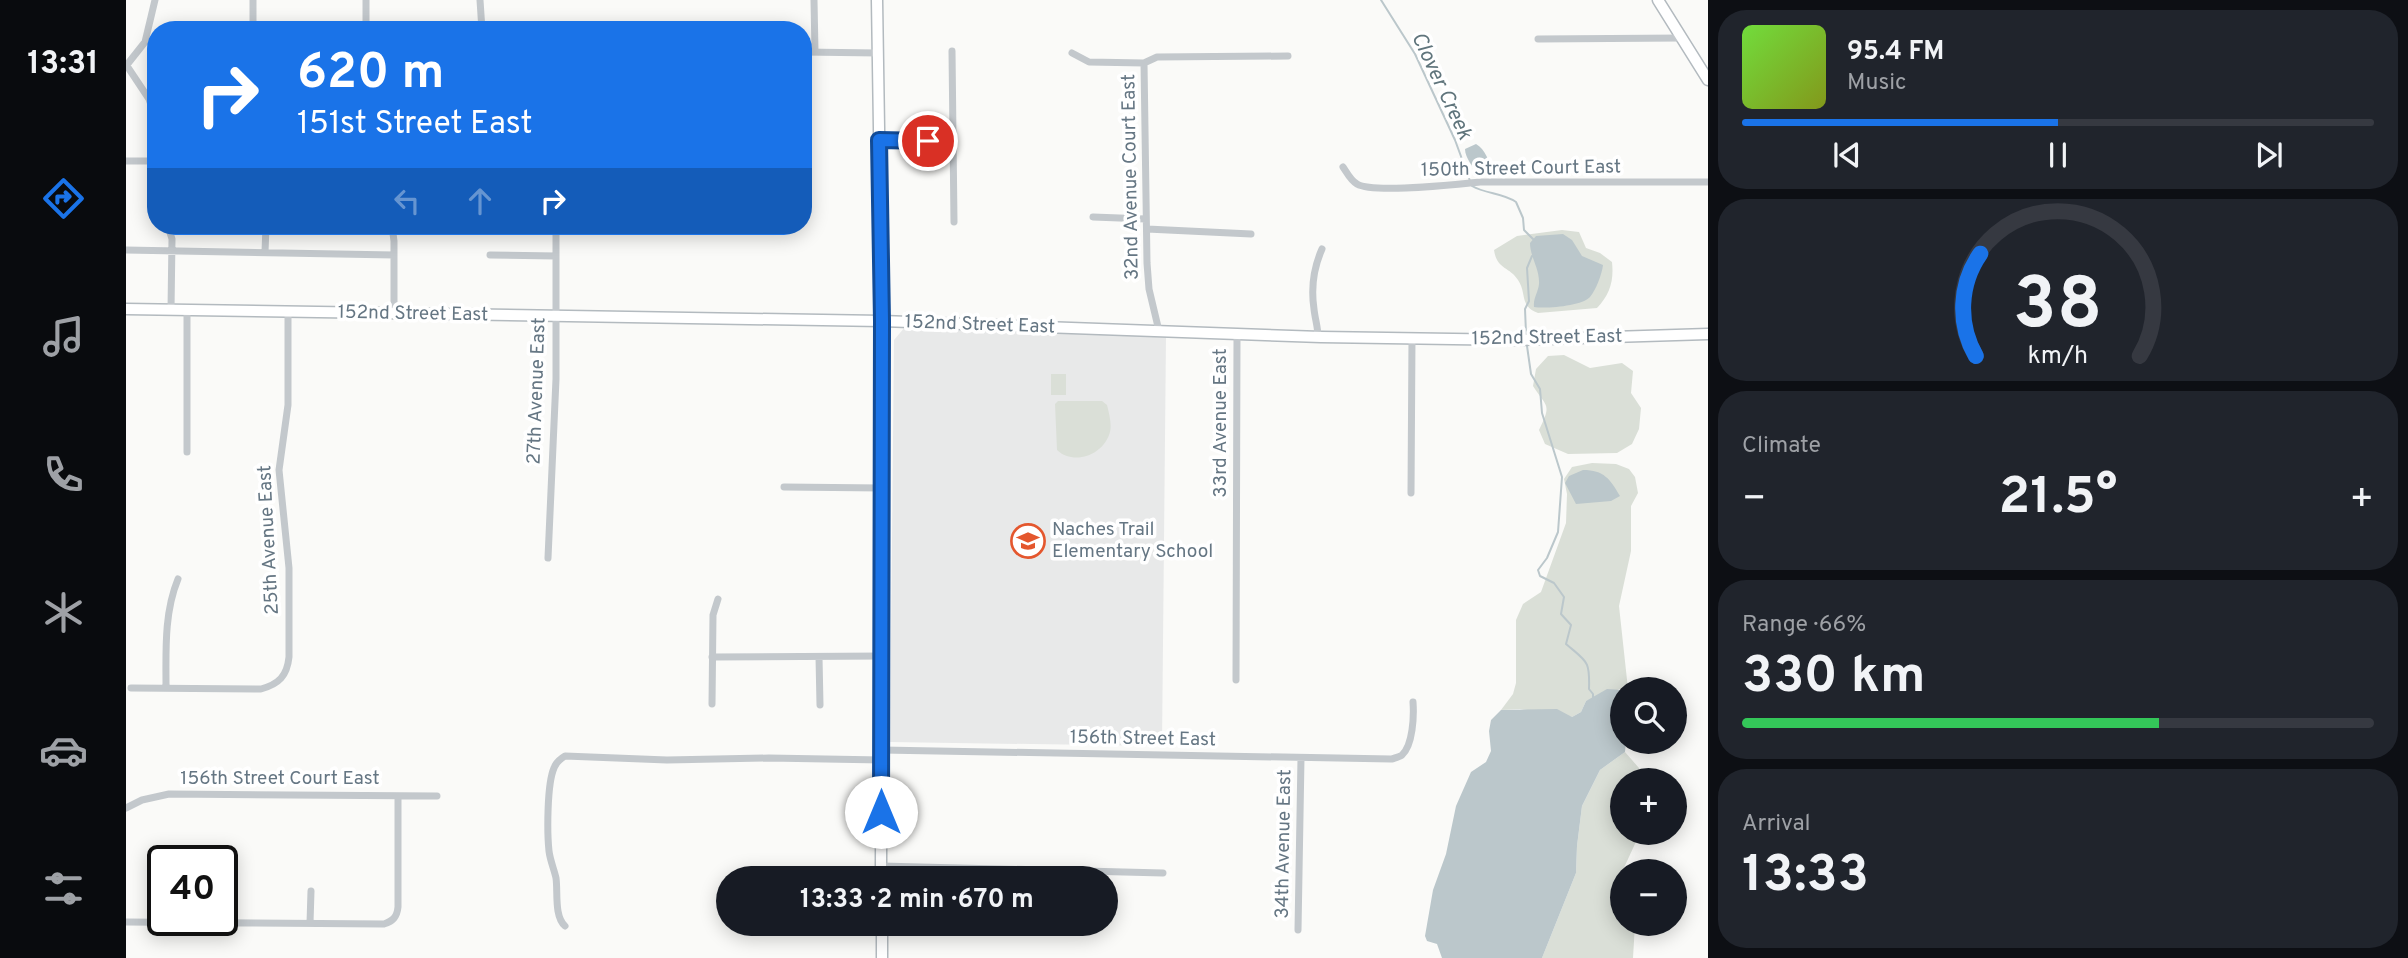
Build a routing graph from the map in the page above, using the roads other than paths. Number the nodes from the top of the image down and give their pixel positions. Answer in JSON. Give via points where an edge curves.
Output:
{"nodes":[{"id":1,"x":155,"y":0,"type":"edge"},
{"id":2,"x":253,"y":0,"type":"edge"},
{"id":3,"x":366,"y":0,"type":"edge"},
{"id":4,"x":480,"y":0,"type":"edge"},
{"id":5,"x":814,"y":0,"type":"edge"},
{"id":6,"x":877,"y":0,"type":"edge"},
{"id":7,"x":1658,"y":0,"type":"edge"},
{"id":8,"x":151,"y":21,"type":"edge"},
{"id":9,"x":253,"y":21,"type":"edge"},
{"id":10,"x":366,"y":21,"type":"edge"},
{"id":11,"x":481,"y":21,"type":"edge"},
{"id":12,"x":147,"y":35,"type":"edge"},
{"id":13,"x":1682,"y":38,"type":"junction"},
{"id":14,"x":1538,"y":39,"type":"dead end"},
{"id":15,"x":952,"y":51,"type":"dead end"},
{"id":16,"x":815,"y":52,"type":"joint"},
{"id":17,"x":878,"y":52,"type":"junction"},
{"id":18,"x":1072,"y":53,"type":"dead end"},
{"id":19,"x":1288,"y":56,"type":"dead end"},
{"id":20,"x":1144,"y":63,"type":"junction"},
{"id":21,"x":126,"y":66,"type":"edge"},
{"id":22,"x":1708,"y":79,"type":"edge"},
{"id":23,"x":147,"y":97,"type":"edge"},
{"id":24,"x":879,"y":140,"type":"junction"},
{"id":25,"x":953,"y":141,"type":"junction"},
{"id":26,"x":126,"y":161,"type":"edge"},
{"id":27,"x":147,"y":161,"type":"edge"},
{"id":28,"x":1343,"y":167,"type":"dead end"},
{"id":29,"x":1708,"y":182,"type":"edge"},
{"id":30,"x":1093,"y":217,"type":"dead end"},
{"id":31,"x":1146,"y":219,"type":"junction"},
{"id":32,"x":954,"y":222,"type":"dead end"},
{"id":33,"x":1147,"y":229,"type":"junction"},
{"id":34,"x":1251,"y":234,"type":"dead end"},
{"id":35,"x":171,"y":235,"type":"edge"},
{"id":36,"x":266,"y":235,"type":"edge"},
{"id":37,"x":394,"y":235,"type":"edge"},
{"id":38,"x":556,"y":235,"type":"edge"},
{"id":39,"x":1322,"y":249,"type":"dead end"},
{"id":40,"x":126,"y":250,"type":"edge"},
{"id":41,"x":172,"y":251,"type":"junction"},
{"id":42,"x":265,"y":251,"type":"junction"},
{"id":43,"x":394,"y":255,"type":"junction"},
{"id":44,"x":490,"y":255,"type":"dead end"},
{"id":45,"x":556,"y":256,"type":"junction"},
{"id":46,"x":126,"y":309,"type":"edge"},
{"id":47,"x":171,"y":310,"type":"junction"},
{"id":48,"x":187,"y":311,"type":"junction"},
{"id":49,"x":288,"y":312,"type":"junction"},
{"id":50,"x":394,"y":314,"type":"junction"},
{"id":51,"x":556,"y":316,"type":"junction"},
{"id":52,"x":882,"y":321,"type":"junction"},
{"id":53,"x":1159,"y":331,"type":"junction"},
{"id":54,"x":1708,"y":334,"type":"edge"},
{"id":55,"x":1237,"y":335,"type":"junction"},
{"id":56,"x":1318,"y":337,"type":"junction"},
{"id":57,"x":1412,"y":338,"type":"junction"},
{"id":58,"x":187,"y":452,"type":"dead end"},
{"id":59,"x":784,"y":486,"type":"dead end"},
{"id":60,"x":882,"y":488,"type":"junction"},
{"id":61,"x":1411,"y":493,"type":"dead end"},
{"id":62,"x":548,"y":558,"type":"dead end"},
{"id":63,"x":178,"y":579,"type":"dead end"},
{"id":64,"x":719,"y":598,"type":"dead end"},
{"id":65,"x":882,"y":656,"type":"junction"},
{"id":66,"x":712,"y":657,"type":"junction"},
{"id":67,"x":819,"y":657,"type":"junction"},
{"id":68,"x":1236,"y":680,"type":"dead end"},
{"id":69,"x":166,"y":687,"type":"junction"},
{"id":70,"x":131,"y":688,"type":"dead end"},
{"id":71,"x":1413,"y":702,"type":"dead end"},
{"id":72,"x":712,"y":704,"type":"dead end"},
{"id":73,"x":820,"y":705,"type":"dead end"},
{"id":74,"x":882,"y":755,"type":"junction"},
{"id":75,"x":1301,"y":758,"type":"junction"},
{"id":76,"x":398,"y":796,"type":"junction"},
{"id":77,"x":437,"y":796,"type":"dead end"},
{"id":78,"x":126,"y":808,"type":"edge"},
{"id":79,"x":881,"y":866,"type":"edge"},
{"id":80,"x":1118,"y":872,"type":"edge"},
{"id":81,"x":1163,"y":873,"type":"dead end"},
{"id":82,"x":311,"y":891,"type":"dead end"},
{"id":83,"x":126,"y":922,"type":"edge"},
{"id":84,"x":147,"y":922,"type":"edge"},
{"id":85,"x":238,"y":923,"type":"edge"},
{"id":86,"x":310,"y":923,"type":"junction"},
{"id":87,"x":565,"y":926,"type":"dead end"},
{"id":88,"x":1298,"y":930,"type":"dead end"},
{"id":89,"x":882,"y":936,"type":"edge"},
{"id":90,"x":882,"y":958,"type":"edge"}],
"edges":[{"from":1,"to":8,"type":"street"},
{"from":2,"to":9,"type":"street"},
{"from":3,"to":10,"type":"street"},
{"from":4,"to":11,"type":"street"},
{"from":5,"to":16,"type":"street"},
{"from":6,"to":17,"type":"main road"},
{"from":7,"to":13,"type":"main road"},
{"from":12,"to":21,"type":"street"},
{"from":13,"to":14,"type":"street"},
{"from":13,"to":22,"type":"main road"},
{"from":15,"to":25,"type":"street"},
{"from":16,"to":17,"type":"street"},
{"from":17,"to":24,"type":"main road"},
{"from":18,"to":20,"type":"street","via":[[1089,62]]},
{"from":19,"to":20,"type":"street","via":[[1157,57]]},
{"from":20,"to":31,"type":"street","name":"32nd Avenue Court East"},
{"from":21,"to":23,"type":"street"},
{"from":24,"to":25,"type":"street"},
{"from":24,"to":52,"type":"main road"},
{"from":25,"to":32,"type":"street"},
{"from":26,"to":27,"type":"street"},
{"from":28,"to":29,"type":"street","name":"150th Street Court East","via":[[1355,184],[1368,188],[1480,182]]},
{"from":30,"to":31,"type":"street"},
{"from":31,"to":33,"type":"street","name":"32nd Avenue Court East"},
{"from":33,"to":34,"type":"street"},
{"from":33,"to":53,"type":"street","name":"32nd Avenue Court East","via":[[1149,289]]},
{"from":35,"to":41,"type":"street"},
{"from":36,"to":42,"type":"street"},
{"from":37,"to":43,"type":"street"},
{"from":38,"to":45,"type":"street","name":"27th Avenue East"},
{"from":39,"to":56,"type":"street","via":[[1314,266]]},
{"from":40,"to":41,"type":"street"},
{"from":41,"to":42,"type":"street"},
{"from":41,"to":47,"type":"street"},
{"from":42,"to":43,"type":"street"},
{"from":43,"to":50,"type":"street"},
{"from":44,"to":45,"type":"street"},
{"from":45,"to":51,"type":"street","name":"27th Avenue East"},
{"from":46,"to":47,"type":"main road","name":"152nd Street East"},
{"from":47,"to":48,"type":"main road","name":"152nd Street East"},
{"from":48,"to":49,"type":"main road","name":"152nd Street East"},
{"from":48,"to":58,"type":"street"},
{"from":49,"to":50,"type":"main road","name":"152nd Street East"},
{"from":49,"to":69,"type":"street","name":"25th Avenue East","via":[[288,405],[279,470],[289,568],[286,671],[281,680],[261,689]]},
{"from":50,"to":51,"type":"main road","name":"152nd Street East"},
{"from":51,"to":52,"type":"main road","name":"152nd Street East"},
{"from":51,"to":62,"type":"street","name":"27th Avenue East"},
{"from":52,"to":53,"type":"main road","name":"152nd Street East"},
{"from":52,"to":60,"type":"main road"},
{"from":53,"to":55,"type":"main road","name":"152nd Street East"},
{"from":54,"to":57,"type":"main road","name":"152nd Street East"},
{"from":55,"to":56,"type":"main road","name":"152nd Street East"},
{"from":55,"to":68,"type":"street","name":"33rd Avenue East"},
{"from":56,"to":57,"type":"main road","name":"152nd Street East"},
{"from":57,"to":61,"type":"street"},
{"from":59,"to":60,"type":"street"},
{"from":60,"to":65,"type":"main road"},
{"from":63,"to":69,"type":"street","via":[[167,623]]},
{"from":64,"to":66,"type":"street","via":[[713,615]]},
{"from":65,"to":67,"type":"street"},
{"from":65,"to":74,"type":"main road"},
{"from":66,"to":67,"type":"street"},
{"from":66,"to":72,"type":"street"},
{"from":67,"to":73,"type":"street"},
{"from":69,"to":70,"type":"street"},
{"from":71,"to":75,"type":"street","name":"156th Street East","via":[[1411,734],[1403,754],[1391,759]]},
{"from":74,"to":75,"type":"street","name":"156th Street East"},
{"from":74,"to":79,"type":"main road"},
{"from":74,"to":87,"type":"street","name":"156th Street East","via":[[667,760],[565,756],[553,770],[548,827],[559,915]]},
{"from":75,"to":88,"type":"street","name":"34th Avenue East"},
{"from":76,"to":77,"type":"street","name":"156th Street Court East"},
{"from":76,"to":78,"type":"street","name":"156th Street Court East","via":[[169,794]]},
{"from":76,"to":86,"type":"street","via":[[398,907],[394,919],[384,924]]},
{"from":80,"to":81,"type":"street"},
{"from":82,"to":86,"type":"street"},
{"from":83,"to":84,"type":"street"},
{"from":85,"to":86,"type":"street"},
{"from":89,"to":90,"type":"main road"}]}
